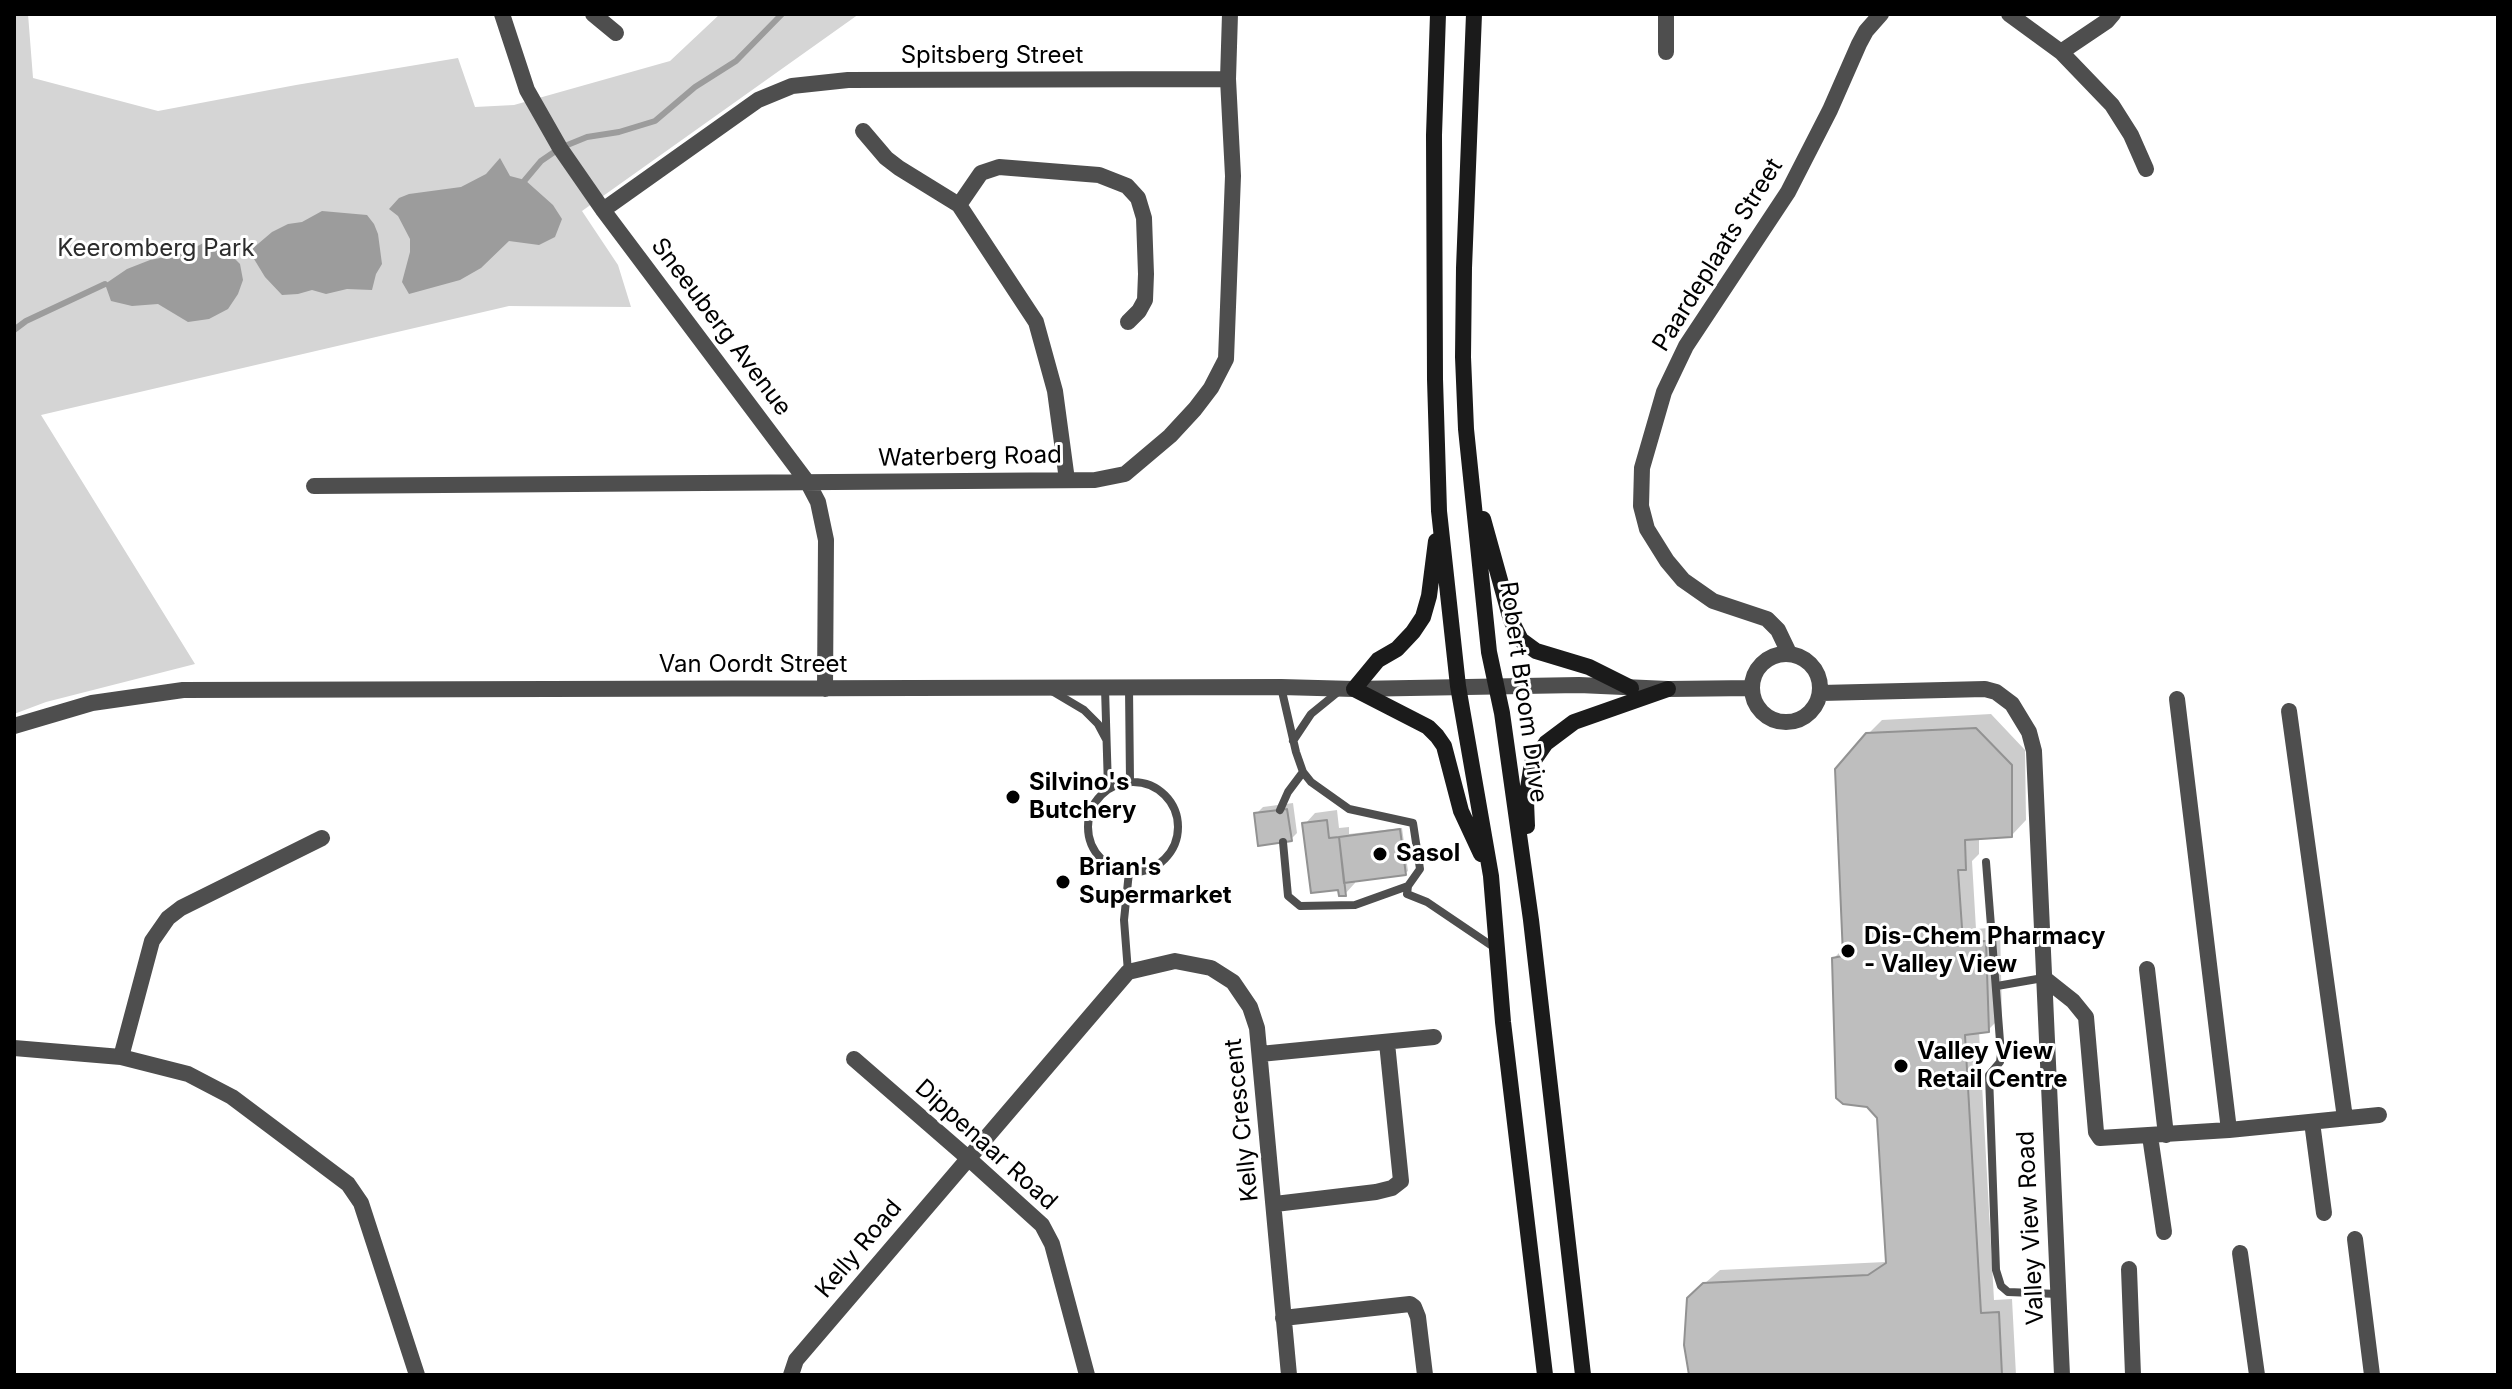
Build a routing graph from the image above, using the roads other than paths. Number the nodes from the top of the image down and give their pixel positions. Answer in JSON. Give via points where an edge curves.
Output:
{"nodes":[{"id":1,"x":502,"y":14,"type":"edge"},
{"id":2,"x":593,"y":14,"type":"edge"},
{"id":3,"x":1230,"y":14,"type":"edge"},
{"id":4,"x":1438,"y":14,"type":"edge"},
{"id":5,"x":1474,"y":14,"type":"edge"},
{"id":6,"x":1666,"y":14,"type":"edge"},
{"id":7,"x":1881,"y":14,"type":"edge"},
{"id":8,"x":2009,"y":14,"type":"edge"},
{"id":9,"x":2113,"y":14,"type":"edge"},
{"id":10,"x":616,"y":33,"type":"dead end"},
{"id":11,"x":1666,"y":52,"type":"dead end"},
{"id":12,"x":2061,"y":52,"type":"junction"},
{"id":13,"x":1228,"y":79,"type":"junction"},
{"id":14,"x":863,"y":131,"type":"dead end"},
{"id":15,"x":2146,"y":169,"type":"dead end"},
{"id":16,"x":959,"y":205,"type":"junction"},
{"id":17,"x":603,"y":210,"type":"junction"},
{"id":18,"x":1128,"y":322,"type":"dead end"},
{"id":19,"x":1471,"y":475,"type":"junction"},
{"id":20,"x":1067,"y":480,"type":"junction"},
{"id":21,"x":808,"y":483,"type":"junction"},
{"id":22,"x":314,"y":486,"type":"dead end"},
{"id":23,"x":1439,"y":511,"type":"junction"},
{"id":24,"x":1789,"y":653,"type":"junction"},
{"id":25,"x":1458,"y":686,"type":"junction"},
{"id":26,"x":1495,"y":686,"type":"junction"},
{"id":27,"x":1281,"y":687,"type":"junction"},
{"id":28,"x":1047,"y":688,"type":"junction"},
{"id":29,"x":1105,"y":688,"type":"junction"},
{"id":30,"x":1129,"y":688,"type":"junction"},
{"id":31,"x":1631,"y":688,"type":"junction"},
{"id":32,"x":1752,"y":688,"type":"junction"},
{"id":33,"x":825,"y":689,"type":"junction"},
{"id":34,"x":1348,"y":689,"type":"junction"},
{"id":35,"x":1668,"y":689,"type":"junction"},
{"id":36,"x":1821,"y":693,"type":"junction"},
{"id":37,"x":2177,"y":699,"type":"dead end"},
{"id":38,"x":2289,"y":711,"type":"dead end"},
{"id":39,"x":14,"y":726,"type":"edge"},
{"id":40,"x":1107,"y":739,"type":"junction"},
{"id":41,"x":1293,"y":741,"type":"junction"},
{"id":42,"x":1303,"y":772,"type":"junction"},
{"id":43,"x":1130,"y":781,"type":"junction"},
{"id":44,"x":1108,"y":788,"type":"junction"},
{"id":45,"x":1280,"y":810,"type":"dead end"},
{"id":46,"x":322,"y":838,"type":"dead end"},
{"id":47,"x":1283,"y":842,"type":"dead end"},
{"id":48,"x":1986,"y":862,"type":"dead end"},
{"id":49,"x":1129,"y":872,"type":"junction"},
{"id":50,"x":1491,"y":876,"type":"junction"},
{"id":51,"x":1408,"y":886,"type":"junction"},
{"id":52,"x":1531,"y":920,"type":"junction"},
{"id":53,"x":1496,"y":948,"type":"junction"},
{"id":54,"x":2147,"y":969,"type":"dead end"},
{"id":55,"x":1128,"y":972,"type":"junction"},
{"id":56,"x":2044,"y":978,"type":"junction"},
{"id":57,"x":1997,"y":986,"type":"junction"},
{"id":58,"x":1434,"y":1037,"type":"dead end"},
{"id":59,"x":1387,"y":1043,"type":"junction"},
{"id":60,"x":14,"y":1048,"type":"edge"},
{"id":61,"x":1260,"y":1054,"type":"junction"},
{"id":62,"x":121,"y":1057,"type":"junction"},
{"id":63,"x":854,"y":1059,"type":"dead end"},
{"id":64,"x":2379,"y":1115,"type":"dead end"},
{"id":65,"x":2345,"y":1118,"type":"junction"},
{"id":66,"x":2312,"y":1122,"type":"junction"},
{"id":67,"x":2229,"y":1130,"type":"junction"},
{"id":68,"x":2158,"y":1136,"type":"junction"},
{"id":69,"x":968,"y":1158,"type":"junction"},
{"id":70,"x":1275,"y":1204,"type":"junction"},
{"id":71,"x":2324,"y":1213,"type":"dead end"},
{"id":72,"x":2164,"y":1232,"type":"dead end"},
{"id":73,"x":2355,"y":1239,"type":"dead end"},
{"id":74,"x":2240,"y":1253,"type":"dead end"},
{"id":75,"x":2129,"y":1269,"type":"dead end"},
{"id":76,"x":2058,"y":1294,"type":"junction"},
{"id":77,"x":1283,"y":1318,"type":"junction"},
{"id":78,"x":417,"y":1375,"type":"edge"},
{"id":79,"x":791,"y":1375,"type":"edge"},
{"id":80,"x":1087,"y":1375,"type":"edge"},
{"id":81,"x":1289,"y":1375,"type":"edge"},
{"id":82,"x":1425,"y":1375,"type":"edge"},
{"id":83,"x":1545,"y":1375,"type":"edge"},
{"id":84,"x":1583,"y":1375,"type":"edge"},
{"id":85,"x":2062,"y":1375,"type":"edge"},
{"id":86,"x":2133,"y":1375,"type":"edge"},
{"id":87,"x":2257,"y":1375,"type":"edge"},
{"id":88,"x":2372,"y":1375,"type":"edge"}],
"edges":[{"from":1,"to":17,"type":"street","name":"Sneeuberg Avenue","via":[[527,90]]},
{"from":2,"to":10,"type":"street"},
{"from":3,"to":13,"type":"street","name":"Waterberg Road"},
{"from":4,"to":23,"type":"street","via":[[1434,135]]},
{"from":5,"to":19,"type":"street","name":"Robert Broom Drive","via":[[1463,357]]},
{"from":6,"to":11,"type":"street"},
{"from":7,"to":24,"type":"street","name":"Paardeplaats Street","via":[[1859,44],[1788,192],[1686,346],[1664,392],[1642,468],[1641,506],[1647,529],[1667,561],[1713,601],[1767,619]]},
{"from":8,"to":12,"type":"street"},
{"from":9,"to":12,"type":"street"},
{"from":12,"to":15,"type":"street","via":[[2112,105]]},
{"from":13,"to":17,"type":"street","name":"Spitsberg Street","via":[[848,80],[792,86],[758,100]]},
{"from":13,"to":20,"type":"street","name":"Waterberg Road","via":[[1233,176],[1226,359],[1195,409],[1132,471],[1107,479]]},
{"from":14,"to":16,"type":"street","via":[[886,158]]},
{"from":16,"to":18,"type":"street","via":[[981,173],[999,167],[1099,175],[1127,186],[1138,198],[1144,218],[1146,274],[1145,300]]},
{"from":16,"to":20,"type":"street","via":[[1038,327],[1055,391]]},
{"from":17,"to":21,"type":"street","name":"Sneeuberg Avenue"},
{"from":19,"to":26,"type":"street","name":"Robert Broom Drive"},
{"from":19,"to":31,"type":"street","via":[[1521,640],[1536,651],[1589,667]]},
{"from":20,"to":21,"type":"street","name":"Waterberg Road"},
{"from":21,"to":22,"type":"street","name":"Waterberg Road"},
{"from":21,"to":33,"type":"street","name":"Sneeuberg Avenue","via":[[822,513],[826,540]]},
{"from":23,"to":25,"type":"street"},
{"from":23,"to":34,"type":"street","via":[[1423,617],[1397,649]]},
{"from":24,"to":32,"type":"street","via":[[1759,666]]},
{"from":24,"to":36,"type":"street","via":[[1816,671]]},
{"from":25,"to":26,"type":"street","name":"Van Oordt Street"},
{"from":25,"to":34,"type":"street","name":"Van Oordt Street"},
{"from":25,"to":50,"type":"street"},
{"from":26,"to":31,"type":"street"},
{"from":26,"to":52,"type":"street","name":"Robert Broom Drive"},
{"from":27,"to":30,"type":"street","name":"Van Oordt Street"},
{"from":27,"to":34,"type":"street","name":"Van Oordt Street"},
{"from":27,"to":41,"type":"lane"},
{"from":28,"to":29,"type":"street","name":"Van Oordt Street"},
{"from":28,"to":33,"type":"street","name":"Van Oordt Street"},
{"from":28,"to":40,"type":"lane","via":[[1084,710]]},
{"from":29,"to":30,"type":"street","name":"Van Oordt Street"},
{"from":29,"to":40,"type":"lane"},
{"from":30,"to":43,"type":"lane"},
{"from":31,"to":35,"type":"street"},
{"from":32,"to":35,"type":"street"},
{"from":32,"to":36,"type":"street","via":[[1753,699],[1767,717],[1789,722],[1810,713]]},
{"from":33,"to":39,"type":"street","name":"Van Oordt Street","via":[[183,690],[92,703]]},
{"from":34,"to":41,"type":"lane","via":[[1311,714]]},
{"from":34,"to":50,"type":"street","via":[[1437,736],[1461,811]]},
{"from":35,"to":52,"type":"street","via":[[1574,722],[1546,743],[1532,763],[1526,801]]},
{"from":36,"to":56,"type":"street","name":"Valley View Road","via":[[1985,689],[2012,704],[2034,751]]},
{"from":37,"to":67,"type":"street"},
{"from":38,"to":65,"type":"street"},
{"from":40,"to":44,"type":"lane"},
{"from":41,"to":42,"type":"lane"},
{"from":42,"to":45,"type":"lane"},
{"from":42,"to":51,"type":"lane","via":[[1349,809],[1413,823],[1420,869]]},
{"from":43,"to":44,"type":"lane"},
{"from":43,"to":49,"type":"lane","via":[[1163,793],[1172,804],[1178,832],[1167,857],[1143,871]]},
{"from":44,"to":49,"type":"lane","via":[[1090,810],[1089,838],[1103,861]]},
{"from":46,"to":62,"type":"street","via":[[168,918],[152,941]]},
{"from":47,"to":51,"type":"lane","via":[[1288,896],[1300,906],[1355,905]]},
{"from":48,"to":57,"type":"lane"},
{"from":49,"to":55,"type":"lane","via":[[1124,920]]},
{"from":50,"to":53,"type":"street"},
{"from":51,"to":53,"type":"lane","via":[[1408,896],[1427,902]]},
{"from":52,"to":84,"type":"street","name":"Robert Broom Drive"},
{"from":53,"to":83,"type":"street"},
{"from":54,"to":68,"type":"street"},
{"from":55,"to":61,"type":"street","name":"Kelly Crescent","via":[[1175,961],[1202,964],[1225,976],[1250,1007]]},
{"from":55,"to":69,"type":"street"},
{"from":56,"to":57,"type":"lane"},
{"from":56,"to":68,"type":"street","via":[[2086,1017],[2097,1135],[2109,1140]]},
{"from":56,"to":76,"type":"street","name":"Valley View Road"},
{"from":57,"to":76,"type":"lane","via":[[2001,1054],[1989,1075],[1996,1270],[2008,1292]]},
{"from":58,"to":59,"type":"street"},
{"from":59,"to":61,"type":"street"},
{"from":59,"to":70,"type":"street","via":[[1401,1182],[1376,1192]]},
{"from":60,"to":62,"type":"street"},
{"from":61,"to":70,"type":"street","name":"Kelly Crescent"},
{"from":62,"to":78,"type":"street","via":[[208,1083],[348,1184],[361,1203]]},
{"from":63,"to":69,"type":"street","name":"Dippenaar Road"},
{"from":64,"to":65,"type":"street"},
{"from":65,"to":66,"type":"street"},
{"from":66,"to":67,"type":"street"},
{"from":66,"to":71,"type":"street"},
{"from":67,"to":68,"type":"street"},
{"from":68,"to":72,"type":"street"},
{"from":69,"to":79,"type":"street","name":"Kelly Road","via":[[796,1360]]},
{"from":69,"to":80,"type":"street","name":"Dippenaar Road","via":[[1032,1214],[1048,1235]]},
{"from":70,"to":77,"type":"street","name":"Kelly Crescent"},
{"from":73,"to":88,"type":"street"},
{"from":74,"to":87,"type":"street"},
{"from":75,"to":86,"type":"street"},
{"from":76,"to":85,"type":"street","name":"Valley View Road"},
{"from":77,"to":81,"type":"street","name":"Kelly Crescent"},
{"from":77,"to":82,"type":"street","via":[[1410,1304],[1417,1313]]}]}
